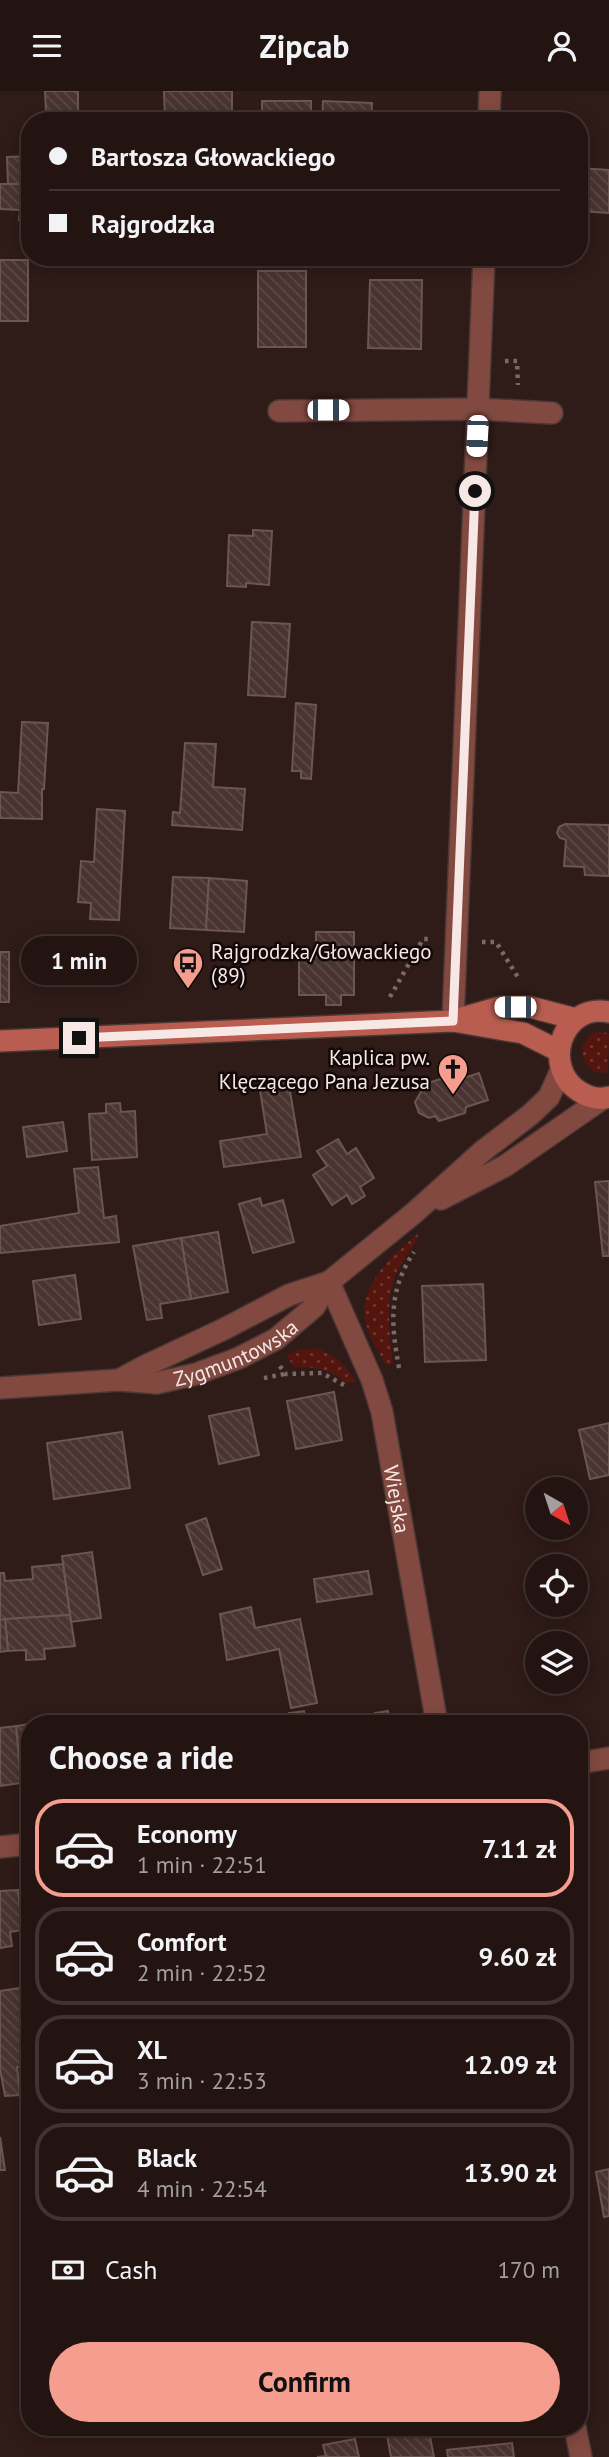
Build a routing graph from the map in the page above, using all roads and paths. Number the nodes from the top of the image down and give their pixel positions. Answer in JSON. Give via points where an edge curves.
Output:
{"nodes":[{"id":1,"x":490,"y":91,"type":"edge"},
{"id":2,"x":489,"y":112,"type":"edge"},
{"id":3,"x":484,"y":266,"type":"edge"},
{"id":4,"x":478,"y":409,"type":"junction"},
{"id":5,"x":278,"y":411,"type":"dead end"},
{"id":6,"x":552,"y":413,"type":"dead end"},
{"id":7,"x":457,"y":940,"type":"junction"},
{"id":8,"x":524,"y":986,"type":"dead end"},
{"id":9,"x":388,"y":999,"type":"dead end"},
{"id":10,"x":609,"y":1012,"type":"edge"},
{"id":11,"x":576,"y":1019,"type":"junction"},
{"id":12,"x":453,"y":1021,"type":"junction"},
{"id":13,"x":0,"y":1041,"type":"edge"},
{"id":14,"x":560,"y":1060,"type":"junction"},
{"id":15,"x":605,"y":1098,"type":"edge"},
{"id":16,"x":414,"y":1213,"type":"junction"},
{"id":17,"x":329,"y":1282,"type":"junction"},
{"id":18,"x":119,"y":1380,"type":"junction"},
{"id":19,"x":0,"y":1388,"type":"edge"},
{"id":20,"x":435,"y":1715,"type":"edge"},
{"id":21,"x":609,"y":1758,"type":"edge"},
{"id":22,"x":588,"y":1762,"type":"edge"},
{"id":23,"x":21,"y":1845,"type":"edge"},
{"id":24,"x":0,"y":1847,"type":"edge"},
{"id":25,"x":577,"y":2436,"type":"edge"},
{"id":26,"x":581,"y":2457,"type":"edge"}],
"edges":[{"from":1,"to":2,"type":"street"},
{"from":3,"to":4,"type":"street"},
{"from":4,"to":5,"type":"street"},
{"from":4,"to":6,"type":"street"},
{"from":4,"to":7,"type":"street"},
{"from":7,"to":8,"type":"path","via":[[496,942]]},
{"from":7,"to":9,"type":"path","via":[[423,939]]},
{"from":7,"to":12,"type":"street"},
{"from":10,"to":11,"type":"street"},
{"from":11,"to":12,"type":"street","via":[[530,1007],[499,1007]]},
{"from":11,"to":14,"type":"street","via":[[564,1033]]},
{"from":12,"to":13,"type":"street"},
{"from":12,"to":14,"type":"street","via":[[523,1033]]},
{"from":14,"to":15,"type":"street","via":[[568,1082],[578,1091]]},
{"from":14,"to":16,"type":"street","name":"Zygmuntowska","via":[[549,1097]]},
{"from":15,"to":16,"type":"street","name":"Zygmuntowska","via":[[505,1166]]},
{"from":16,"to":17,"type":"street","name":"Zygmuntowska"},
{"from":17,"to":18,"type":"street","name":"Zygmuntowska","via":[[289,1295]]},
{"from":17,"to":18,"type":"street","name":"Zygmuntowska","via":[[314,1307],[295,1325],[239,1359],[157,1383]]},
{"from":17,"to":20,"type":"street","name":"Wiejska","via":[[382,1412]]},
{"from":18,"to":19,"type":"street","name":"Zygmuntowska"},
{"from":21,"to":22,"type":"street"},
{"from":23,"to":24,"type":"street"},
{"from":25,"to":26,"type":"street"}]}
